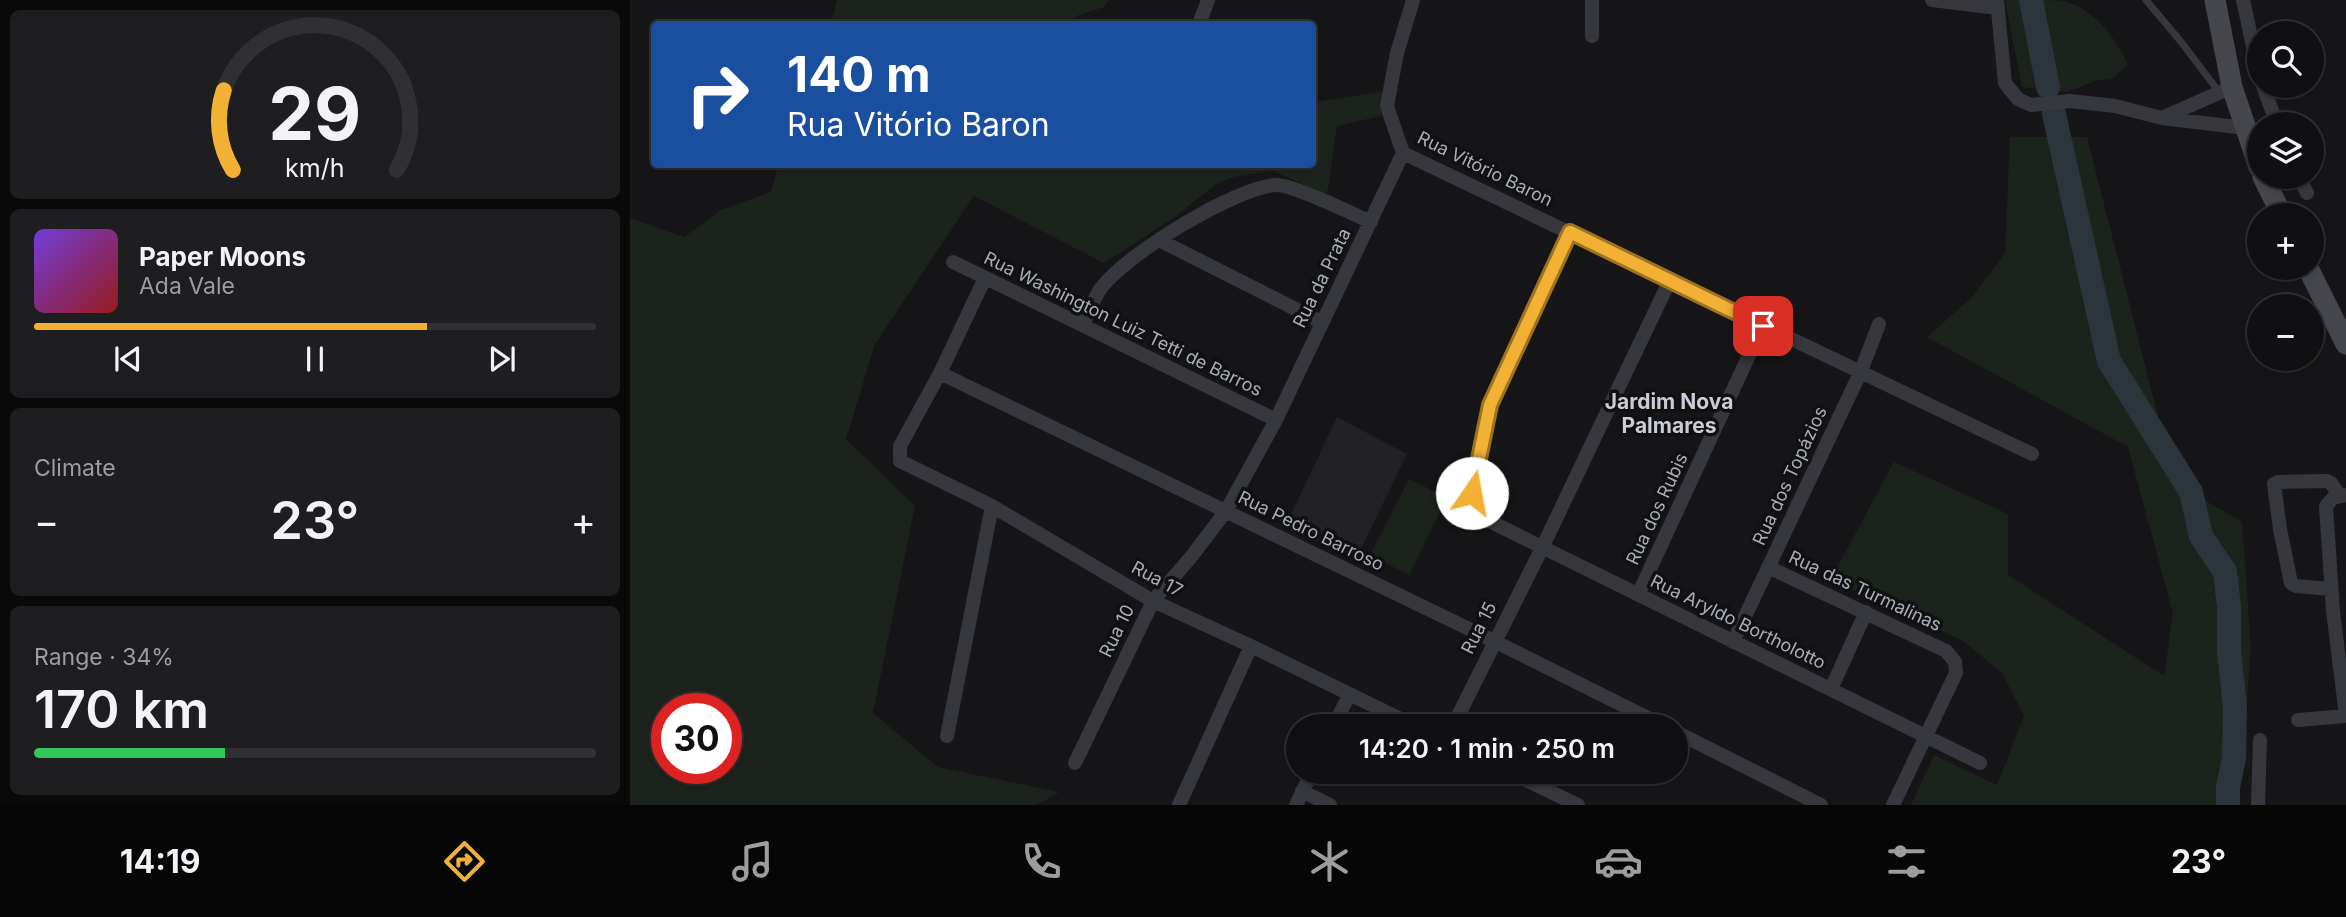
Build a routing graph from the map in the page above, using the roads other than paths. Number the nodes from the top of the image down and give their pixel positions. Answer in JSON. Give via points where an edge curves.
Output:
{"nodes":[{"id":1,"x":1208,"y":0,"type":"edge"},
{"id":2,"x":1413,"y":0,"type":"edge"},
{"id":3,"x":1592,"y":0,"type":"edge"},
{"id":4,"x":1932,"y":0,"type":"edge"},
{"id":5,"x":2146,"y":0,"type":"edge"},
{"id":6,"x":2215,"y":0,"type":"edge"},
{"id":7,"x":2243,"y":0,"type":"edge"},
{"id":8,"x":1998,"y":4,"type":"edge"},
{"id":9,"x":1200,"y":21,"type":"edge"},
{"id":10,"x":2248,"y":21,"type":"edge"},
{"id":11,"x":1592,"y":36,"type":"dead end"},
{"id":12,"x":2226,"y":90,"type":"junction"},
{"id":13,"x":2162,"y":118,"type":"junction"},
{"id":14,"x":2245,"y":128,"type":"junction"},
{"id":15,"x":2247,"y":134,"type":"edge"},
{"id":16,"x":1403,"y":153,"type":"junction"},
{"id":17,"x":2305,"y":189,"type":"edge"},
{"id":18,"x":2307,"y":193,"type":"dead end"},
{"id":19,"x":1371,"y":222,"type":"junction"},
{"id":20,"x":1570,"y":232,"type":"junction"},
{"id":21,"x":1159,"y":240,"type":"junction"},
{"id":22,"x":953,"y":262,"type":"dead end"},
{"id":23,"x":985,"y":278,"type":"junction"},
{"id":24,"x":2314,"y":280,"type":"edge"},
{"id":25,"x":1670,"y":281,"type":"junction"},
{"id":26,"x":1321,"y":322,"type":"junction"},
{"id":27,"x":1879,"y":324,"type":"dead end"},
{"id":28,"x":1083,"y":325,"type":"junction"},
{"id":29,"x":1763,"y":326,"type":"junction"},
{"id":30,"x":2346,"y":344,"type":"edge"},
{"id":31,"x":1861,"y":371,"type":"junction"},
{"id":32,"x":940,"y":373,"type":"junction"},
{"id":33,"x":1276,"y":420,"type":"junction"},
{"id":34,"x":2032,"y":454,"type":"dead end"},
{"id":35,"x":2342,"y":495,"type":"edge"},
{"id":36,"x":992,"y":506,"type":"junction"},
{"id":37,"x":1226,"y":511,"type":"junction"},
{"id":38,"x":1542,"y":548,"type":"junction"},
{"id":39,"x":1768,"y":567,"type":"junction"},
{"id":40,"x":2332,"y":589,"type":"junction"},
{"id":41,"x":1638,"y":595,"type":"junction"},
{"id":42,"x":1153,"y":601,"type":"junction"},
{"id":43,"x":1866,"y":612,"type":"junction"},
{"id":44,"x":1494,"y":641,"type":"junction"},
{"id":45,"x":1732,"y":642,"type":"junction"},
{"id":46,"x":1251,"y":646,"type":"junction"},
{"id":47,"x":1830,"y":689,"type":"junction"},
{"id":48,"x":1349,"y":695,"type":"junction"},
{"id":49,"x":1340,"y":714,"type":"edge"},
{"id":50,"x":1389,"y":714,"type":"edge"},
{"id":51,"x":1459,"y":714,"type":"edge"},
{"id":52,"x":1640,"y":714,"type":"edge"},
{"id":53,"x":2298,"y":720,"type":"dead end"},
{"id":54,"x":947,"y":736,"type":"dead end"},
{"id":55,"x":1924,"y":736,"type":"junction"},
{"id":56,"x":1688,"y":739,"type":"edge"},
{"id":57,"x":2260,"y":740,"type":"dead end"},
{"id":58,"x":1074,"y":763,"type":"dead end"},
{"id":59,"x":1980,"y":763,"type":"dead end"},
{"id":60,"x":1527,"y":784,"type":"edge"},
{"id":61,"x":1299,"y":798,"type":"edge"},
{"id":62,"x":1550,"y":799,"type":"edge"},
{"id":63,"x":1179,"y":805,"type":"edge"},
{"id":64,"x":1329,"y":805,"type":"edge"},
{"id":65,"x":1578,"y":805,"type":"edge"},
{"id":66,"x":1821,"y":805,"type":"edge"},
{"id":67,"x":1893,"y":805,"type":"edge"},
{"id":68,"x":2258,"y":805,"type":"edge"}],
"edges":[{"from":1,"to":9,"type":"street"},
{"from":2,"to":16,"type":"street","name":"Rua Vitório Baron","via":[[1387,106]]},
{"from":3,"to":11,"type":"street"},
{"from":4,"to":8,"type":"street"},
{"from":5,"to":12,"type":"lane"},
{"from":6,"to":12,"type":"main road"},
{"from":7,"to":10,"type":"street"},
{"from":8,"to":13,"type":"street","via":[[2005,83],[2018,99],[2031,104],[2070,101],[2115,106]]},
{"from":12,"to":13,"type":"street"},
{"from":12,"to":14,"type":"main road"},
{"from":13,"to":14,"type":"street"},
{"from":14,"to":15,"type":"main road"},
{"from":16,"to":19,"type":"street","name":"Rua da Prata"},
{"from":16,"to":20,"type":"street","name":"Rua Vitório Baron"},
{"from":17,"to":18,"type":"street"},
{"from":19,"to":21,"type":"street","via":[[1279,185],[1258,188]]},
{"from":19,"to":26,"type":"street","name":"Rua da Prata"},
{"from":20,"to":25,"type":"street","name":"Rua Vitório Baron"},
{"from":20,"to":38,"type":"street","name":"Rua Aryldo Bortholotto","via":[[1490,405],[1472,493],[1479,516]]},
{"from":21,"to":26,"type":"street"},
{"from":21,"to":28,"type":"street","via":[[1132,258],[1099,291]]},
{"from":22,"to":23,"type":"street","name":"Rua Washington Luiz Tetti de Barros"},
{"from":23,"to":28,"type":"street","name":"Rua Washington Luiz Tetti de Barros"},
{"from":23,"to":32,"type":"street"},
{"from":24,"to":30,"type":"main road"},
{"from":25,"to":29,"type":"street","name":"Rua Vitório Baron"},
{"from":25,"to":38,"type":"street","name":"Rua 15"},
{"from":26,"to":33,"type":"street","name":"Rua da Prata"},
{"from":27,"to":31,"type":"street","name":"Rua dos Topázios"},
{"from":28,"to":33,"type":"street","name":"Rua Washington Luiz Tetti de Barros"},
{"from":29,"to":31,"type":"street","name":"Rua Vitório Baron"},
{"from":29,"to":41,"type":"street","name":"Rua dos Rubis"},
{"from":31,"to":34,"type":"street","name":"Rua Vitório Baron"},
{"from":31,"to":39,"type":"street","name":"Rua dos Topázios"},
{"from":32,"to":36,"type":"street","name":"Rua 17","via":[[900,446],[900,461]]},
{"from":32,"to":37,"type":"street","name":"Rua Pedro Barroso"},
{"from":33,"to":37,"type":"street","name":"Rua 10"},
{"from":35,"to":40,"type":"street","via":[[2326,506]]},
{"from":35,"to":40,"type":"street","via":[[2326,481],[2274,484],[2291,583]]},
{"from":36,"to":42,"type":"street","name":"Rua 17"},
{"from":36,"to":54,"type":"street"},
{"from":37,"to":42,"type":"street","name":"Rua 10"},
{"from":37,"to":44,"type":"street","name":"Rua Pedro Barroso"},
{"from":38,"to":41,"type":"street","name":"Rua Aryldo Bortholotto"},
{"from":38,"to":44,"type":"street","name":"Rua 15"},
{"from":39,"to":43,"type":"street","name":"Rua das Turmalinas"},
{"from":39,"to":45,"type":"street","name":"Rua dos Topázios"},
{"from":40,"to":53,"type":"street","via":[[2346,716]]},
{"from":41,"to":45,"type":"street","name":"Rua Aryldo Bortholotto"},
{"from":42,"to":46,"type":"street","name":"Rua 17"},
{"from":42,"to":58,"type":"street","name":"Rua 10"},
{"from":43,"to":47,"type":"street"},
{"from":43,"to":55,"type":"street","name":"Rua das Turmalinas","via":[[1946,651],[1955,662],[1956,673]]},
{"from":44,"to":51,"type":"street","name":"Rua 15"},
{"from":44,"to":52,"type":"street","name":"Rua Pedro Barroso"},
{"from":45,"to":47,"type":"street","name":"Rua Aryldo Bortholotto"},
{"from":46,"to":48,"type":"street","name":"Rua 17"},
{"from":46,"to":63,"type":"street"},
{"from":47,"to":55,"type":"street","name":"Rua Aryldo Bortholotto"},
{"from":48,"to":49,"type":"street"},
{"from":48,"to":50,"type":"street","name":"Rua 17"},
{"from":55,"to":59,"type":"street","name":"Rua Aryldo Bortholotto"},
{"from":55,"to":67,"type":"street"},
{"from":56,"to":66,"type":"street"},
{"from":57,"to":68,"type":"street"},
{"from":60,"to":62,"type":"street"},
{"from":61,"to":64,"type":"street"},
{"from":62,"to":65,"type":"street"}]}
